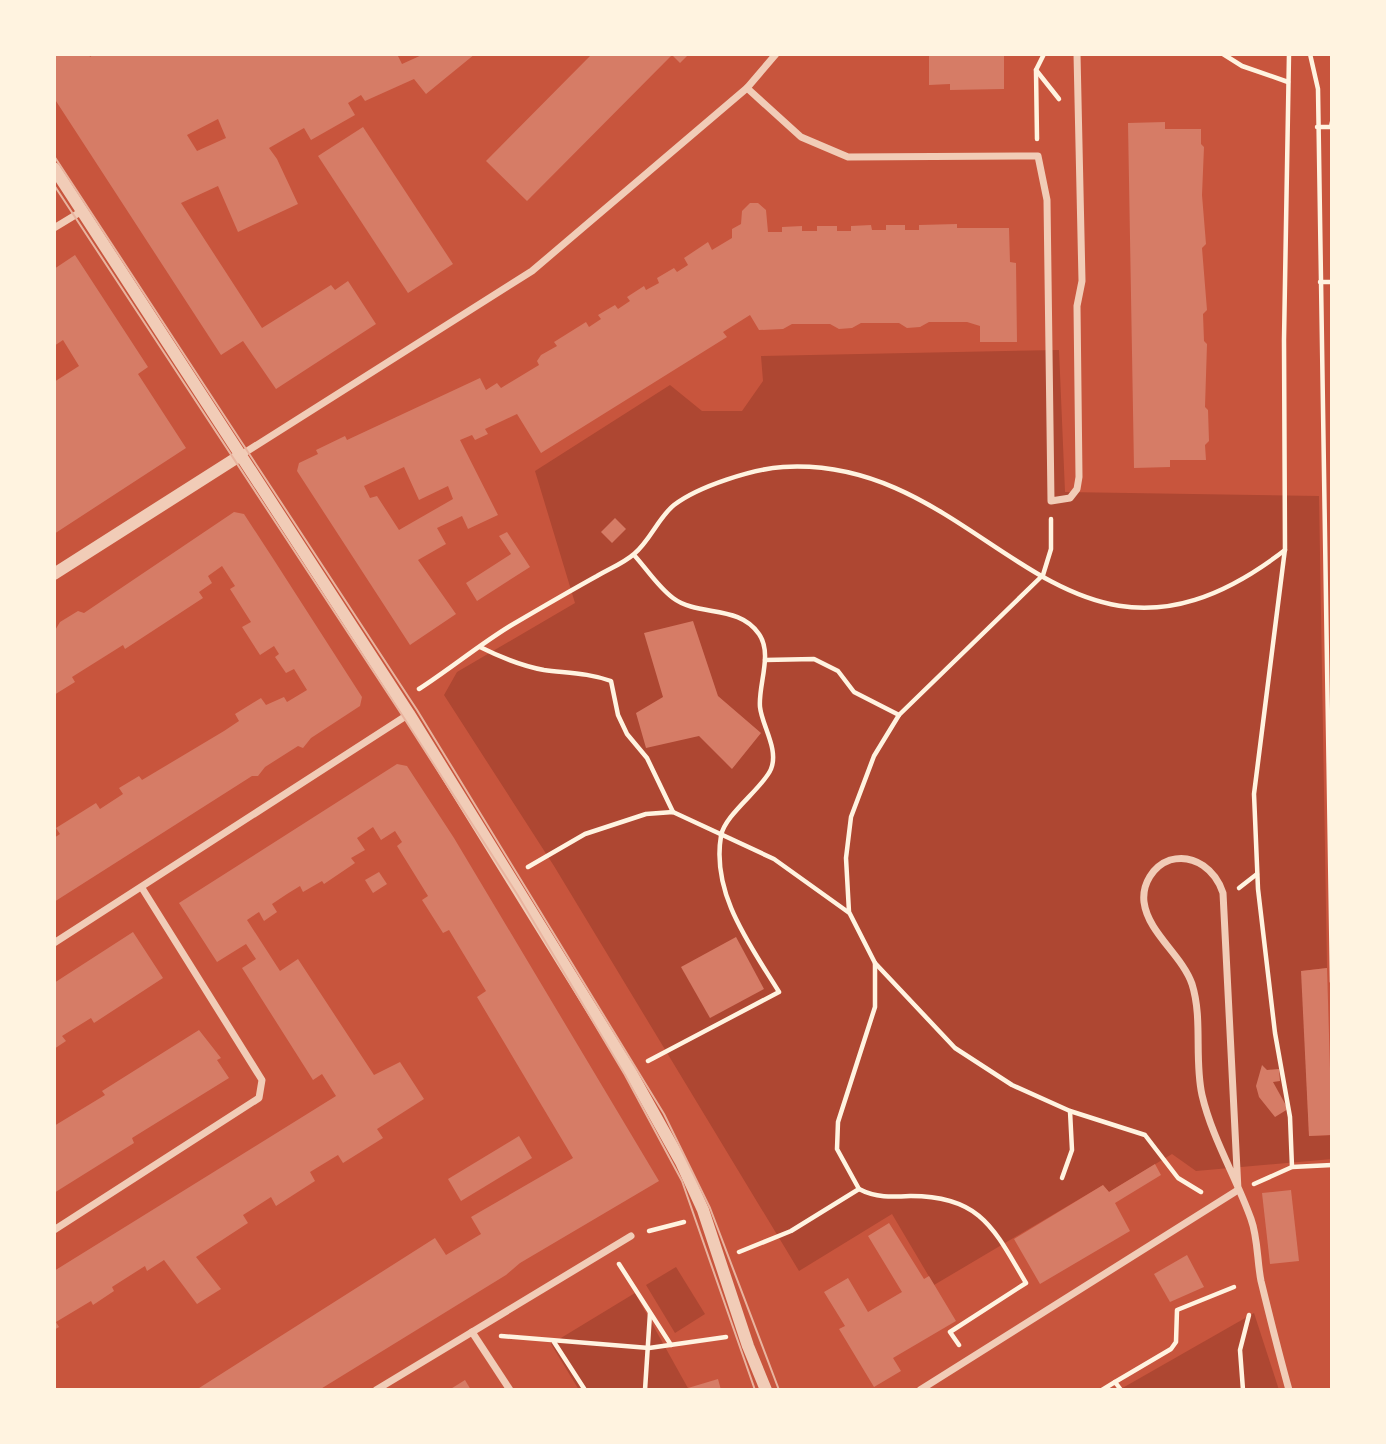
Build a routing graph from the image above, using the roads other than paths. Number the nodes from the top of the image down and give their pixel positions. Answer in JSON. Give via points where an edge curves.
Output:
{"nodes":[{"id":1,"x":776,"y":54,"type":"edge"},
{"id":2,"x":1077,"y":54,"type":"edge"},
{"id":3,"x":747,"y":88,"type":"junction"},
{"id":4,"x":54,"y":168,"type":"edge"},
{"id":5,"x":82,"y":211,"type":"junction"},
{"id":6,"x":54,"y":228,"type":"edge"},
{"id":7,"x":240,"y":455,"type":"junction"},
{"id":8,"x":54,"y":574,"type":"edge"},
{"id":9,"x":409,"y":714,"type":"junction"},
{"id":10,"x":142,"y":888,"type":"junction"},
{"id":11,"x":54,"y":943,"type":"edge"},
{"id":12,"x":1238,"y":1190,"type":"junction"},
{"id":13,"x":54,"y":1230,"type":"edge"},
{"id":14,"x":631,"y":1236,"type":"road end"},
{"id":15,"x":472,"y":1332,"type":"junction"},
{"id":16,"x":376,"y":1390,"type":"edge"},
{"id":17,"x":510,"y":1390,"type":"edge"},
{"id":18,"x":766,"y":1390,"type":"edge"},
{"id":19,"x":920,"y":1390,"type":"edge"},
{"id":20,"x":1289,"y":1390,"type":"edge"}],
"edges":[{"from":1,"to":3,"type":"street"},
{"from":2,"to":3,"type":"street","via":[[1082,281],[1077,306],[1079,477],[1070,498],[1051,501],[1047,200],[1038,156],[848,157],[801,137]]},
{"from":3,"to":7,"type":"street","via":[[532,271]]},
{"from":4,"to":5,"type":"street"},
{"from":5,"to":6,"type":"street"},
{"from":5,"to":7,"type":"street"},
{"from":7,"to":8,"type":"street"},
{"from":7,"to":9,"type":"street"},
{"from":9,"to":10,"type":"street"},
{"from":9,"to":18,"type":"street","via":[[630,1071],[681,1162],[703,1210]]},
{"from":10,"to":11,"type":"street"},
{"from":10,"to":13,"type":"street","via":[[262,1080],[259,1098]]},
{"from":12,"to":12,"type":"street","via":[[1223,893],[1220,882],[1204,866],[1182,858],[1171,860],[1147,880],[1144,905],[1191,983],[1202,1094]]},
{"from":12,"to":19,"type":"street"},
{"from":12,"to":20,"type":"street","via":[[1251,1220]]},
{"from":14,"to":15,"type":"street"},
{"from":15,"to":16,"type":"street"},
{"from":15,"to":17,"type":"street"}]}
